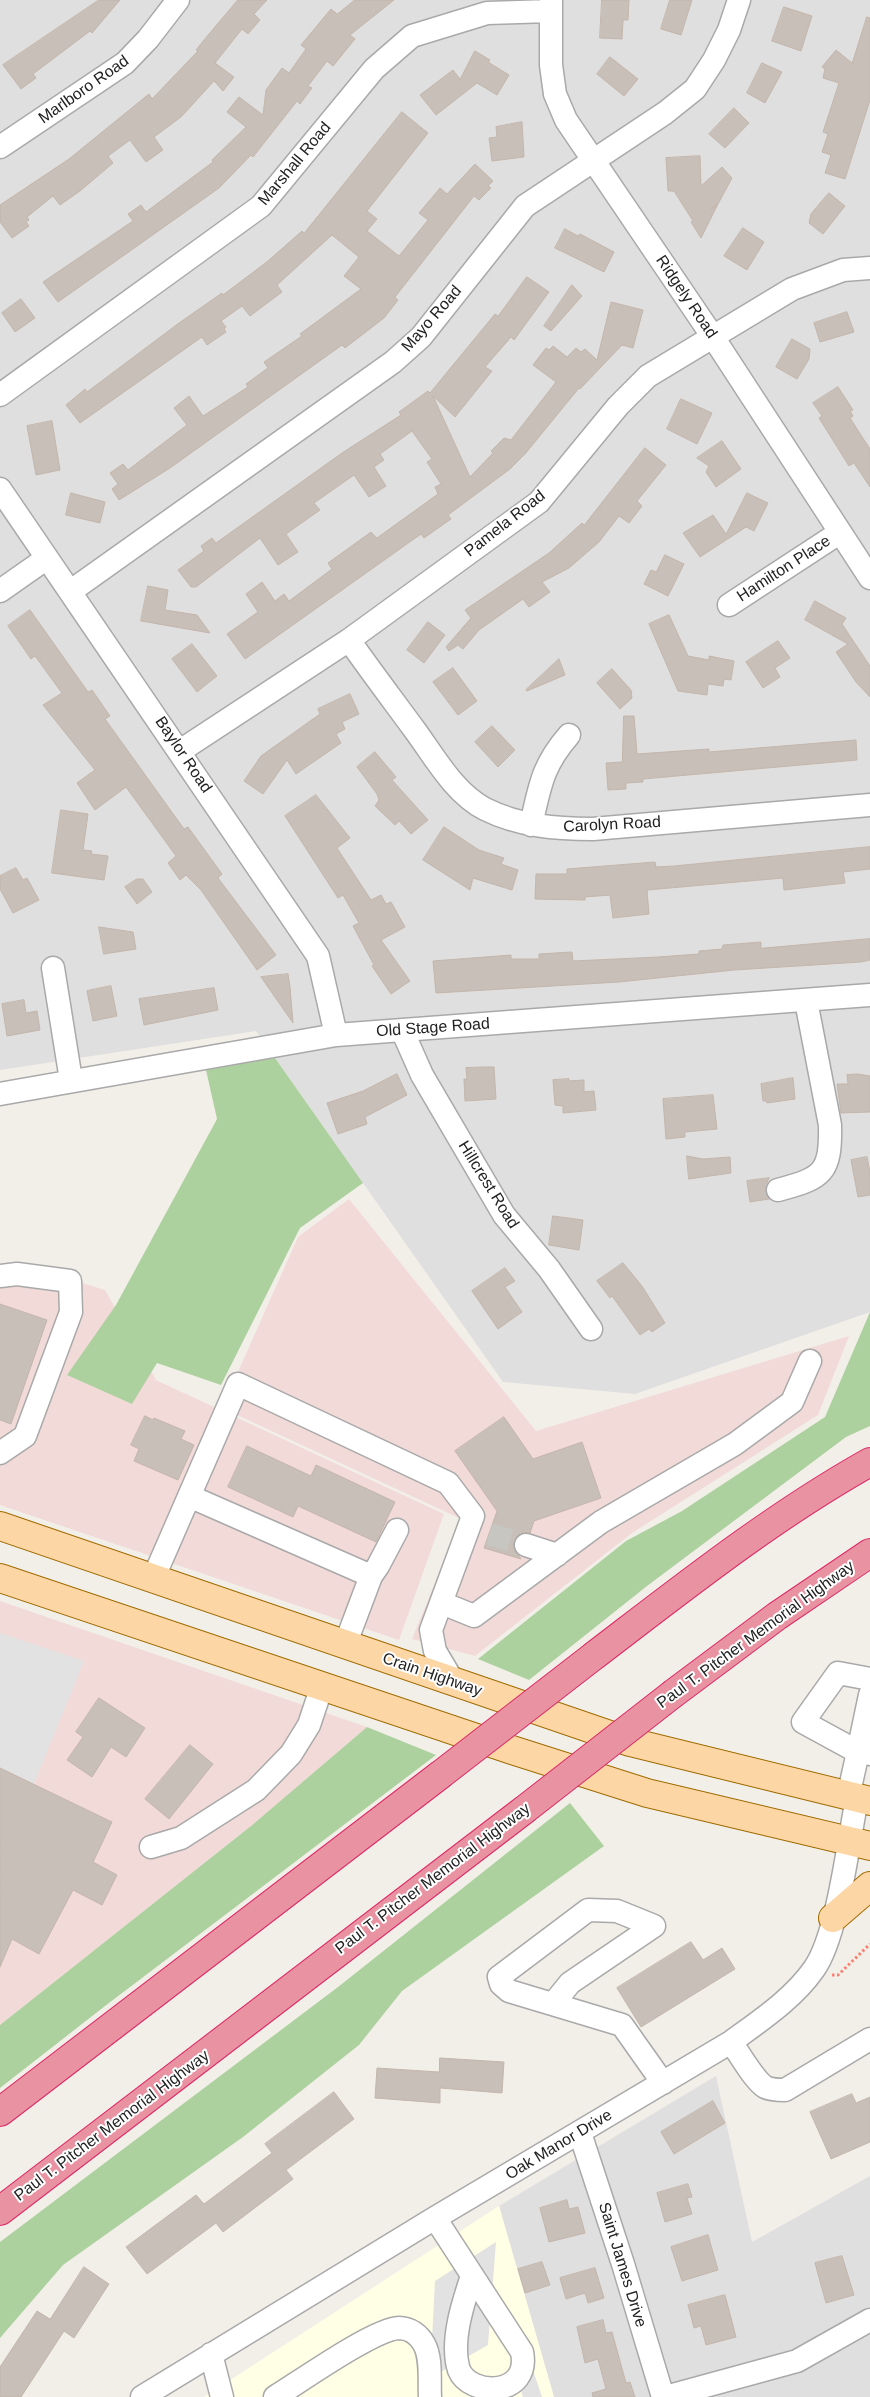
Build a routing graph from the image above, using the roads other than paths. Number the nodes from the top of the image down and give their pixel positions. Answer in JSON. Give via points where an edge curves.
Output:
{"nodes":[{"id":1,"x":178,"y":0,"type":"edge"},
{"id":2,"x":739,"y":0,"type":"edge"},
{"id":3,"x":551,"y":5,"type":"edge"},
{"id":4,"x":0,"y":147,"type":"edge"},
{"id":5,"x":593,"y":160,"type":"junction"},
{"id":6,"x":870,"y":268,"type":"edge"},
{"id":7,"x":713,"y":336,"type":"junction"},
{"id":8,"x":0,"y":395,"type":"edge"},
{"id":9,"x":0,"y":489,"type":"edge"},
{"id":10,"x":839,"y":533,"type":"junction"},
{"id":11,"x":47,"y":558,"type":"junction"},
{"id":12,"x":870,"y":578,"type":"edge"},
{"id":13,"x":0,"y":591,"type":"edge"},
{"id":14,"x":71,"y":591,"type":"junction"},
{"id":15,"x":729,"y":605,"type":"dead end"},
{"id":16,"x":349,"y":640,"type":"junction"},
{"id":17,"x":568,"y":735,"type":"dead end"},
{"id":18,"x":180,"y":751,"type":"junction"},
{"id":19,"x":870,"y":805,"type":"edge"},
{"id":20,"x":532,"y":825,"type":"junction"},
{"id":21,"x":53,"y":968,"type":"dead end"},
{"id":22,"x":870,"y":995,"type":"edge"},
{"id":23,"x":806,"y":1001,"type":"junction"},
{"id":24,"x":402,"y":1030,"type":"junction"},
{"id":25,"x":336,"y":1035,"type":"junction"},
{"id":26,"x":71,"y":1080,"type":"junction"},
{"id":27,"x":0,"y":1094,"type":"edge"},
{"id":28,"x":778,"y":1190,"type":"dead end"},
{"id":29,"x":0,"y":1276,"type":"edge"},
{"id":30,"x":591,"y":1329,"type":"dead end"},
{"id":31,"x":810,"y":1361,"type":"dead end"},
{"id":32,"x":0,"y":1453,"type":"edge"},
{"id":33,"x":870,"y":1462,"type":"edge"},
{"id":34,"x":189,"y":1496,"type":"junction"},
{"id":35,"x":0,"y":1526,"type":"edge"},
{"id":36,"x":396,"y":1530,"type":"dead end"},
{"id":37,"x":526,"y":1545,"type":"tunnel mouth"},
{"id":38,"x":870,"y":1553,"type":"edge"},
{"id":39,"x":556,"y":1555,"type":"junction"},
{"id":40,"x":371,"y":1576,"type":"junction"},
{"id":41,"x":0,"y":1578,"type":"edge"},
{"id":42,"x":153,"y":1579,"type":"junction"},
{"id":43,"x":442,"y":1603,"type":"junction"},
{"id":44,"x":345,"y":1646,"type":"junction"},
{"id":45,"x":870,"y":1679,"type":"edge"},
{"id":46,"x":454,"y":1683,"type":"junction"},
{"id":47,"x":322,"y":1686,"type":"junction"},
{"id":48,"x":870,"y":1695,"type":"edge"},
{"id":49,"x":864,"y":1753,"type":"edge"},
{"id":50,"x":858,"y":1799,"type":"edge"},
{"id":51,"x":859,"y":1844,"type":"edge"},
{"id":52,"x":151,"y":1847,"type":"dead end"},
{"id":53,"x":870,"y":1886,"type":"edge"},
{"id":54,"x":833,"y":1918,"type":"junction"},
{"id":55,"x":554,"y":2004,"type":"junction"},
{"id":56,"x":870,"y":2039,"type":"edge"},
{"id":57,"x":731,"y":2042,"type":"junction"},
{"id":58,"x":663,"y":2083,"type":"junction"},
{"id":59,"x":0,"y":2112,"type":"edge"},
{"id":60,"x":580,"y":2133,"type":"junction"},
{"id":61,"x":0,"y":2211,"type":"edge"},
{"id":62,"x":436,"y":2218,"type":"junction"},
{"id":63,"x":472,"y":2276,"type":"junction"},
{"id":64,"x":870,"y":2320,"type":"edge"},
{"id":65,"x":211,"y":2354,"type":"junction"},
{"id":66,"x":504,"y":2396,"type":"edge"},
{"id":67,"x":142,"y":2397,"type":"edge"},
{"id":68,"x":222,"y":2397,"type":"edge"},
{"id":69,"x":275,"y":2397,"type":"edge"},
{"id":70,"x":430,"y":2397,"type":"edge"},
{"id":71,"x":664,"y":2397,"type":"edge"}],
"edges":[{"from":1,"to":4,"type":"street","name":"Marlboro Road","via":[[125,63]]},
{"from":2,"to":5,"type":"street","name":"Mayo Road","via":[[726,37],[695,89],[665,113]]},
{"from":3,"to":5,"type":"street","name":"Ridgely Road","via":[[551,65],[555,94],[566,120]]},
{"from":3,"to":8,"type":"street","name":"Marshall Road","via":[[487,13],[412,36],[374,69],[261,206]]},
{"from":5,"to":7,"type":"street","name":"Ridgely Road"},
{"from":5,"to":14,"type":"street","name":"Mayo Road","via":[[525,206],[421,338],[393,362]]},
{"from":6,"to":7,"type":"street","name":"Pamela Road","via":[[843,270],[792,289]]},
{"from":7,"to":10,"type":"street","name":"Ridgely Road"},
{"from":7,"to":16,"type":"street","name":"Pamela Road","via":[[648,376],[618,406],[539,502]]},
{"from":9,"to":11,"type":"street","name":"Baylor Road"},
{"from":10,"to":12,"type":"street","name":"Ridgely Road"},
{"from":10,"to":15,"type":"street","name":"Hamilton Place"},
{"from":11,"to":13,"type":"street"},
{"from":11,"to":14,"type":"street","name":"Baylor Road"},
{"from":14,"to":18,"type":"street","name":"Baylor Road"},
{"from":16,"to":18,"type":"street","name":"Pamela Road"},
{"from":16,"to":20,"type":"street","name":"Carolyn Road","via":[[448,775],[466,794],[483,808]]},
{"from":17,"to":20,"type":"street","via":[[547,764]]},
{"from":18,"to":25,"type":"street","name":"Baylor Road","via":[[318,956]]},
{"from":19,"to":20,"type":"street","name":"Carolyn Road","via":[[593,829]]},
{"from":21,"to":26,"type":"street"},
{"from":22,"to":23,"type":"street","name":"Old Stage Road"},
{"from":23,"to":24,"type":"street","name":"Old Stage Road"},
{"from":23,"to":28,"type":"street","via":[[830,1125],[830,1145],[827,1161],[819,1175],[809,1182]]},
{"from":24,"to":25,"type":"street","name":"Old Stage Road"},
{"from":24,"to":30,"type":"street","name":"Hillcrest Road","via":[[422,1075],[504,1215],[549,1269]]},
{"from":25,"to":26,"type":"street","name":"Old Stage Road"},
{"from":26,"to":27,"type":"street","name":"Old Stage Road"},
{"from":29,"to":32,"type":"street","via":[[16,1274],[70,1281],[71,1312],[25,1436]]},
{"from":31,"to":39,"type":"street","via":[[792,1402],[735,1444],[601,1522]]},
{"from":33,"to":59,"type":"highway","bridge":true,"via":[[727,1554]]},
{"from":34,"to":40,"type":"street"},
{"from":34,"to":42,"type":"street"},
{"from":34,"to":43,"type":"street","via":[[238,1384],[448,1483],[474,1516],[479,1531]]},
{"from":35,"to":42,"type":"main road","name":"Crain Highway"},
{"from":36,"to":40,"type":"street"},
{"from":37,"to":39,"type":"street"},
{"from":38,"to":61,"type":"highway","name":"Paul T. Pitcher Memorial Highway","bridge":true,"via":[[777,1616],[674,1693]]},
{"from":39,"to":43,"type":"street","via":[[474,1616]]},
{"from":40,"to":44,"type":"street"},
{"from":41,"to":47,"type":"main road"},
{"from":42,"to":44,"type":"main road","name":"Crain Highway"},
{"from":43,"to":46,"type":"street","via":[[431,1630],[435,1651]]},
{"from":44,"to":46,"type":"main road","name":"Crain Highway"},
{"from":45,"to":49,"type":"street","via":[[838,1673],[803,1722]]},
{"from":46,"to":50,"type":"main road","name":"Crain Highway","via":[[630,1742]]},
{"from":47,"to":51,"type":"main road","via":[[647,1793]]},
{"from":47,"to":52,"type":"street","via":[[309,1725],[291,1754],[256,1790],[181,1838]]},
{"from":48,"to":49,"type":"street","name":"Oak Manor Drive"},
{"from":49,"to":50,"type":"street","name":"Oak Manor Drive"},
{"from":50,"to":51,"type":"street","name":"Oak Manor Drive"},
{"from":51,"to":54,"type":"street","name":"Oak Manor Drive"},
{"from":53,"to":54,"type":"main road"},
{"from":54,"to":57,"type":"street","name":"Oak Manor Drive","via":[[816,1968],[794,1993]]},
{"from":55,"to":55,"type":"street","via":[[509,1991],[499,1977],[588,1910],[617,1911],[654,1926],[570,1983]]},
{"from":55,"to":58,"type":"street","via":[[622,2025]]},
{"from":56,"to":57,"type":"street","via":[[785,2090],[765,2087]]},
{"from":57,"to":58,"type":"street","name":"Oak Manor Drive"},
{"from":58,"to":60,"type":"street","name":"Oak Manor Drive"},
{"from":60,"to":62,"type":"street","name":"Oak Manor Drive"},
{"from":60,"to":71,"type":"street","name":"Saint James Drive"},
{"from":62,"to":63,"type":"street"},
{"from":62,"to":65,"type":"street","name":"Oak Manor Drive"},
{"from":63,"to":66,"type":"street","via":[[493,2303],[522,2352],[523,2374]]},
{"from":63,"to":66,"type":"street","via":[[458,2337],[458,2370],[470,2389]]},
{"from":64,"to":71,"type":"street","via":[[797,2361]]},
{"from":65,"to":67,"type":"street","name":"Oak Manor Drive"},
{"from":65,"to":68,"type":"street"},
{"from":69,"to":70,"type":"street","via":[[376,2334],[399,2328],[410,2329],[424,2343],[428,2352]]}]}
